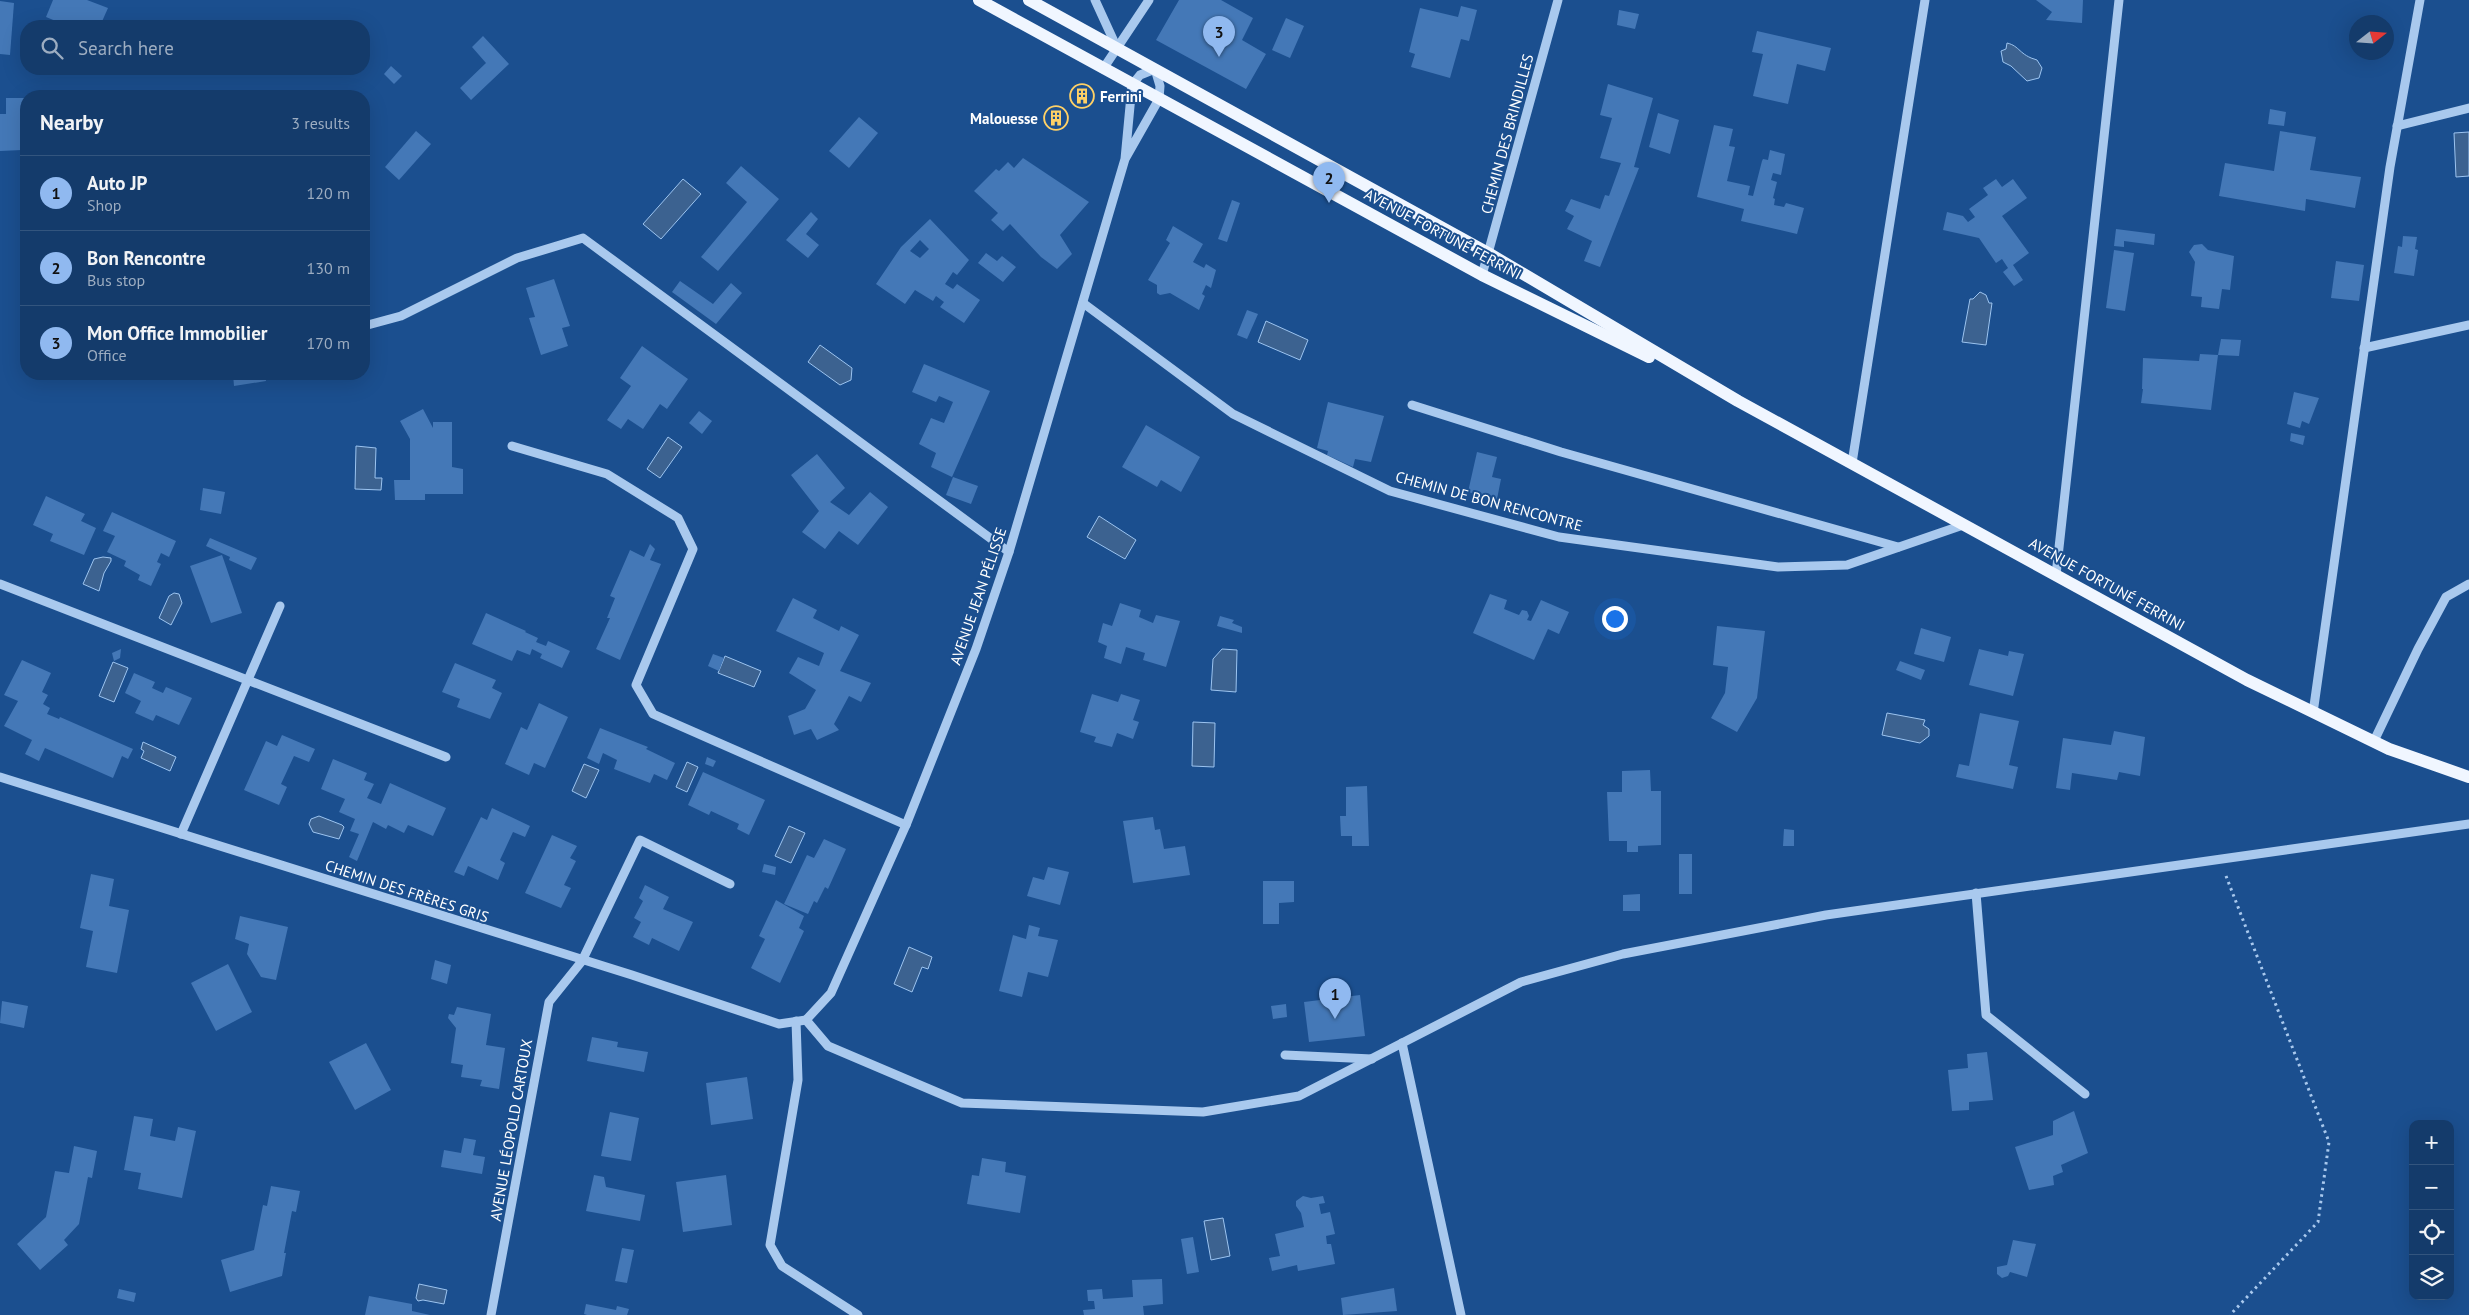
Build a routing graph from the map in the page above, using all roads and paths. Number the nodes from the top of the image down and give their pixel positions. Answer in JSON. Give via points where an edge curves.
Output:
{"nodes":[{"id":1,"x":978,"y":0,"type":"edge"},
{"id":2,"x":1029,"y":0,"type":"edge"},
{"id":3,"x":1095,"y":0,"type":"edge"},
{"id":4,"x":1150,"y":0,"type":"edge"},
{"id":5,"x":1558,"y":0,"type":"edge"},
{"id":6,"x":1925,"y":0,"type":"edge"},
{"id":7,"x":2119,"y":0,"type":"edge"},
{"id":8,"x":2420,"y":0,"type":"edge"},
{"id":9,"x":1117,"y":48,"type":"junction"},
{"id":10,"x":1103,"y":69,"type":"junction"},
{"id":11,"x":1155,"y":70,"type":"junction"},
{"id":12,"x":1132,"y":85,"type":"junction"},
{"id":13,"x":1159,"y":99,"type":"junction"},
{"id":14,"x":2469,"y":108,"type":"edge"},
{"id":15,"x":2397,"y":126,"type":"junction"},
{"id":16,"x":1124,"y":160,"type":"junction"},
{"id":17,"x":1488,"y":253,"type":"junction"},
{"id":18,"x":1482,"y":274,"type":"junction"},
{"id":19,"x":1082,"y":302,"type":"junction"},
{"id":20,"x":370,"y":324,"type":"edge"},
{"id":21,"x":2469,"y":325,"type":"edge"},
{"id":22,"x":2364,"y":348,"type":"junction"},
{"id":23,"x":1738,"y":401,"type":"junction"},
{"id":24,"x":1412,"y":405,"type":"dead end"},
{"id":25,"x":512,"y":446,"type":"dead end"},
{"id":26,"x":1852,"y":463,"type":"junction"},
{"id":27,"x":1963,"y":525,"type":"junction"},
{"id":28,"x":1898,"y":547,"type":"junction"},
{"id":29,"x":1009,"y":552,"type":"junction"},
{"id":30,"x":2056,"y":575,"type":"junction"},
{"id":31,"x":0,"y":584,"type":"edge"},
{"id":32,"x":2469,"y":584,"type":"edge"},
{"id":33,"x":280,"y":606,"type":"dead end"},
{"id":34,"x":249,"y":680,"type":"junction"},
{"id":35,"x":2314,"y":713,"type":"junction"},
{"id":36,"x":2374,"y":741,"type":"junction"},
{"id":37,"x":446,"y":758,"type":"dead end"},
{"id":38,"x":0,"y":777,"type":"edge"},
{"id":39,"x":2469,"y":777,"type":"edge"},
{"id":40,"x":2469,"y":824,"type":"edge"},
{"id":41,"x":906,"y":825,"type":"junction"},
{"id":42,"x":181,"y":834,"type":"junction"},
{"id":43,"x":2219,"y":858,"type":"junction"},
{"id":44,"x":730,"y":884,"type":"dead end"},
{"id":45,"x":1976,"y":893,"type":"junction"},
{"id":46,"x":582,"y":961,"type":"junction"},
{"id":47,"x":806,"y":1020,"type":"junction"},
{"id":48,"x":796,"y":1021,"type":"junction"},
{"id":49,"x":1402,"y":1043,"type":"junction"},
{"id":50,"x":1284,"y":1055,"type":"dead end"},
{"id":51,"x":1372,"y":1058,"type":"junction"},
{"id":52,"x":2085,"y":1094,"type":"dead end"},
{"id":53,"x":491,"y":1315,"type":"edge"},
{"id":54,"x":858,"y":1315,"type":"edge"},
{"id":55,"x":1460,"y":1315,"type":"edge"},
{"id":56,"x":2230,"y":1315,"type":"edge"}],
"edges":[{"from":1,"to":10,"type":"main road","name":"AVENUE FORTUNÉ FERRINI"},
{"from":2,"to":9,"type":"main road","name":"AVENUE FORTUNÉ FERRINI"},
{"from":3,"to":9,"type":"street"},
{"from":4,"to":9,"type":"street"},
{"from":5,"to":17,"type":"street","name":"CHEMIN DES BRINDILLES"},
{"from":6,"to":26,"type":"street"},
{"from":7,"to":30,"type":"street"},
{"from":8,"to":15,"type":"street"},
{"from":9,"to":10,"type":"street"},
{"from":9,"to":11,"type":"main road","name":"AVENUE FORTUNÉ FERRINI"},
{"from":10,"to":12,"type":"main road","name":"AVENUE FORTUNÉ FERRINI"},
{"from":11,"to":12,"type":"street","via":[[1140,75]]},
{"from":11,"to":13,"type":"street","via":[[1160,86]]},
{"from":11,"to":17,"type":"main road","name":"AVENUE FORTUNÉ FERRINI"},
{"from":12,"to":13,"type":"main road","name":"AVENUE FORTUNÉ FERRINI"},
{"from":12,"to":16,"type":"street","name":"AVENUE JEAN PÉLISSE"},
{"from":13,"to":16,"type":"street","name":"AVENUE JEAN PÉLISSE"},
{"from":13,"to":18,"type":"main road","name":"AVENUE FORTUNÉ FERRINI"},
{"from":14,"to":15,"type":"street"},
{"from":15,"to":22,"type":"street"},
{"from":16,"to":19,"type":"street","name":"AVENUE JEAN PÉLISSE"},
{"from":17,"to":18,"type":"street","name":"CHEMIN DES BRINDILLES"},
{"from":17,"to":23,"type":"main road","name":"AVENUE FORTUNÉ FERRINI"},
{"from":18,"to":23,"type":"main road","name":"AVENUE FORTUNÉ FERRINI"},
{"from":19,"to":28,"type":"street","name":"CHEMIN DE BON RENCONTRE","via":[[1233,414],[1390,491],[1559,537],[1778,567],[1847,565]]},
{"from":19,"to":29,"type":"street","name":"AVENUE JEAN PÉLISSE"},
{"from":20,"to":29,"type":"street","via":[[401,316],[517,258],[583,238]]},
{"from":21,"to":22,"type":"street"},
{"from":22,"to":35,"type":"street"},
{"from":23,"to":26,"type":"main road","name":"AVENUE FORTUNÉ FERRINI"},
{"from":24,"to":28,"type":"street","via":[[1561,452]]},
{"from":25,"to":41,"type":"street","via":[[607,474],[678,518],[694,549],[636,685],[653,714]]},
{"from":26,"to":27,"type":"main road","name":"AVENUE FORTUNÉ FERRINI"},
{"from":27,"to":28,"type":"street","name":"CHEMIN DE BON RENCONTRE"},
{"from":27,"to":30,"type":"main road","name":"AVENUE FORTUNÉ FERRINI"},
{"from":29,"to":41,"type":"street","name":"AVENUE JEAN PÉLISSE","via":[[976,649]]},
{"from":30,"to":35,"type":"main road","name":"AVENUE FORTUNÉ FERRINI","via":[[2247,680]]},
{"from":31,"to":34,"type":"street"},
{"from":32,"to":36,"type":"street","via":[[2446,597]]},
{"from":33,"to":34,"type":"street"},
{"from":34,"to":37,"type":"street"},
{"from":34,"to":42,"type":"street"},
{"from":35,"to":36,"type":"main road","name":"AVENUE FORTUNÉ FERRINI"},
{"from":36,"to":39,"type":"main road","name":"AVENUE FORTUNÉ FERRINI"},
{"from":38,"to":42,"type":"street","name":"CHEMIN DES FRÈRES GRIS"},
{"from":40,"to":43,"type":"street"},
{"from":41,"to":47,"type":"street","name":"AVENUE JEAN PÉLISSE","via":[[831,994]]},
{"from":42,"to":46,"type":"street","name":"CHEMIN DES FRÈRES GRIS"},
{"from":43,"to":45,"type":"street"},
{"from":43,"to":56,"type":"path","via":[[2329,1142],[2318,1222]]},
{"from":44,"to":46,"type":"street","name":"AVENUE LÉOPOLD CARTOUX","via":[[640,840]]},
{"from":45,"to":49,"type":"street","via":[[1826,915],[1623,954],[1521,982]]},
{"from":45,"to":52,"type":"street","via":[[1986,1015]]},
{"from":46,"to":48,"type":"street","name":"CHEMIN DES FRÈRES GRIS","via":[[779,1024]]},
{"from":46,"to":53,"type":"street","name":"AVENUE LÉOPOLD CARTOUX","via":[[548,1002]]},
{"from":47,"to":48,"type":"street","name":"CHEMIN DES FRÈRES GRIS"},
{"from":47,"to":51,"type":"street","via":[[828,1046],[962,1102],[1204,1112],[1300,1096]]},
{"from":48,"to":54,"type":"street","via":[[798,1080],[770,1246],[782,1266]]},
{"from":49,"to":51,"type":"street"},
{"from":49,"to":55,"type":"street"},
{"from":50,"to":51,"type":"street"}]}
